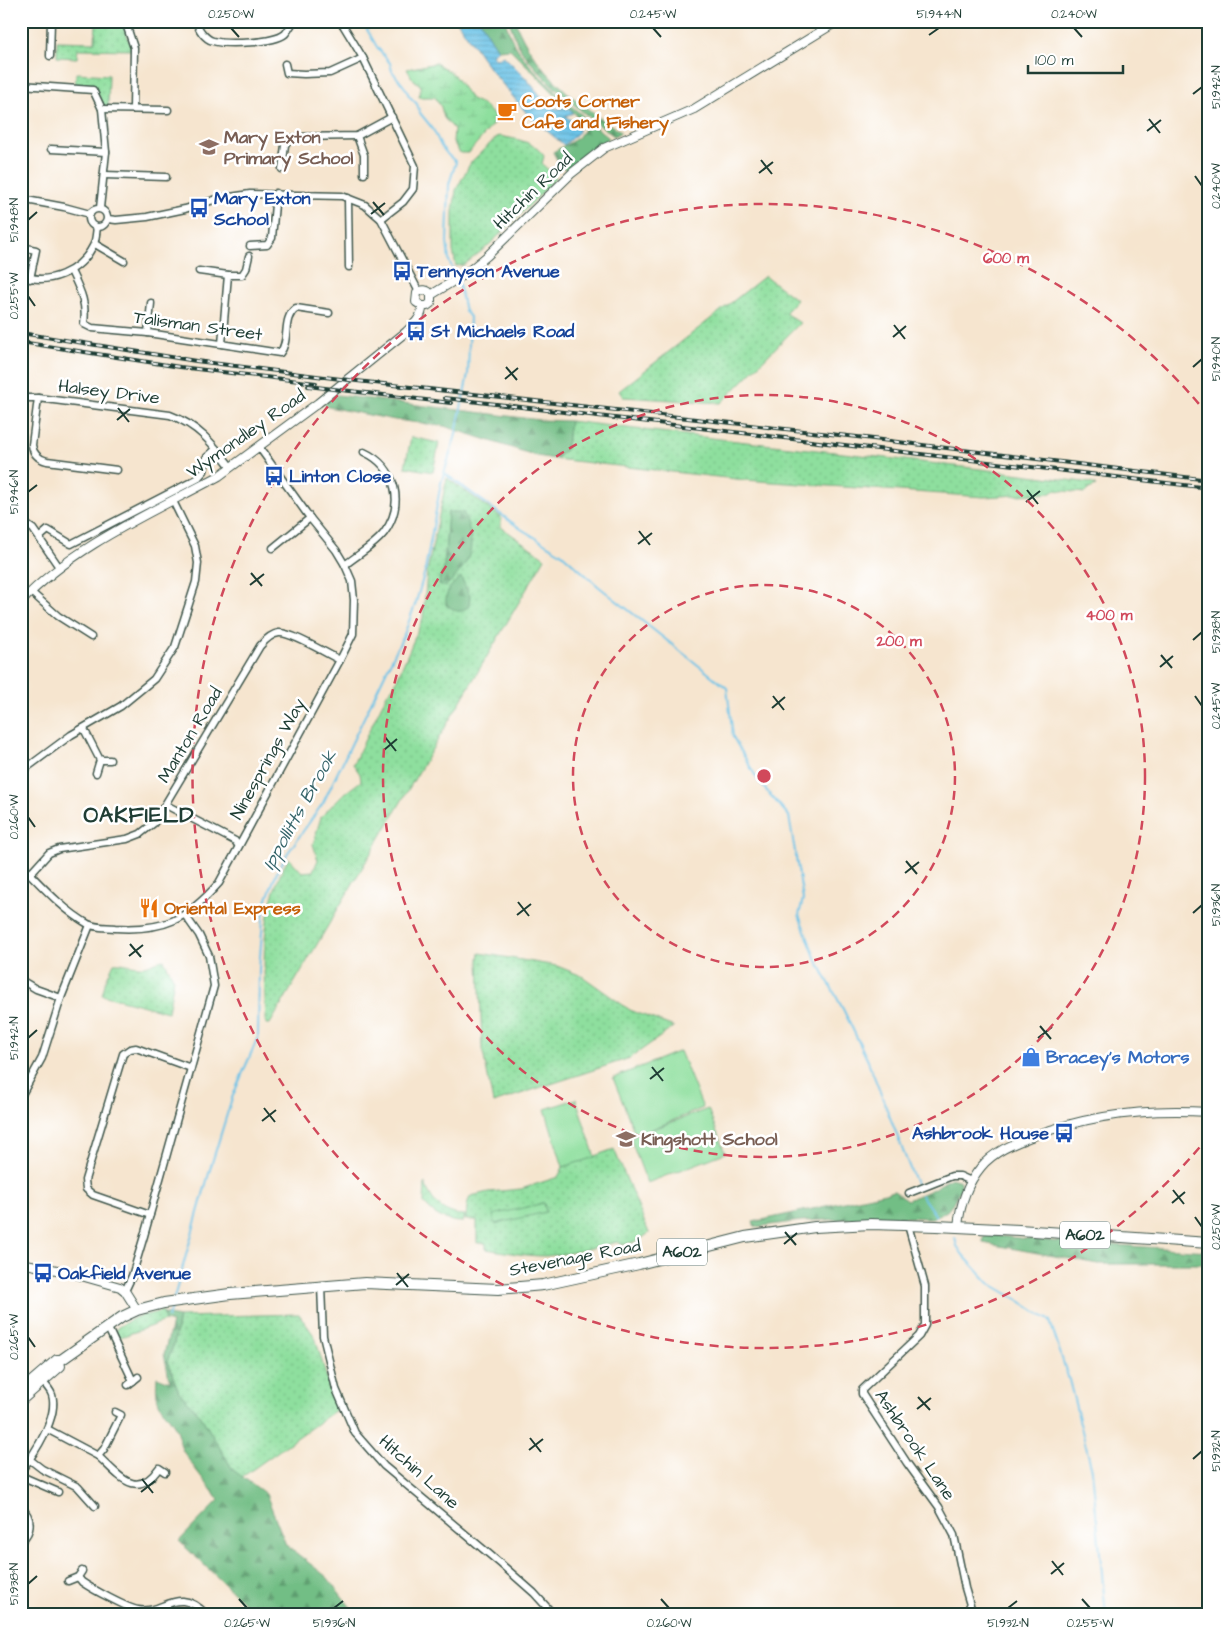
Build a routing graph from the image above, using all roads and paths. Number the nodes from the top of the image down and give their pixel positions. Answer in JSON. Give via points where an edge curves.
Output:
{"nodes":[{"id":1,"x":51,"y":21,"type":"edge"},
{"id":2,"x":125,"y":21,"type":"edge"},
{"id":3,"x":196,"y":21,"type":"edge"},
{"id":4,"x":294,"y":21,"type":"edge"},
{"id":5,"x":337,"y":21,"type":"edge"},
{"id":6,"x":838,"y":21,"type":"edge"},
{"id":7,"x":50,"y":56,"type":"dead end"},
{"id":8,"x":363,"y":58,"type":"junction"},
{"id":9,"x":285,"y":64,"type":"dead end"},
{"id":10,"x":21,"y":85,"type":"edge"},
{"id":11,"x":102,"y":109,"type":"junction"},
{"id":12,"x":133,"y":109,"type":"junction"},
{"id":13,"x":168,"y":110,"type":"dead end"},
{"id":14,"x":392,"y":117,"type":"junction"},
{"id":15,"x":357,"y":136,"type":"junction"},
{"id":16,"x":51,"y":149,"type":"dead end"},
{"id":17,"x":106,"y":152,"type":"junction"},
{"id":18,"x":282,"y":168,"type":"dead end"},
{"id":19,"x":364,"y":174,"type":"dead end"},
{"id":20,"x":105,"y":175,"type":"junction"},
{"id":21,"x":166,"y":177,"type":"dead end"},
{"id":22,"x":276,"y":193,"type":"junction"},
{"id":23,"x":348,"y":198,"type":"junction"},
{"id":24,"x":21,"y":199,"type":"edge"},
{"id":25,"x":100,"y":208,"type":"junction"},
{"id":26,"x":90,"y":214,"type":"junction"},
{"id":27,"x":108,"y":219,"type":"junction"},
{"id":28,"x":382,"y":219,"type":"junction"},
{"id":29,"x":97,"y":227,"type":"junction"},
{"id":30,"x":95,"y":244,"type":"junction"},
{"id":31,"x":250,"y":246,"type":"dead end"},
{"id":32,"x":21,"y":247,"type":"edge"},
{"id":33,"x":249,"y":256,"type":"dead end"},
{"id":34,"x":124,"y":261,"type":"dead end"},
{"id":35,"x":349,"y":267,"type":"dead end"},
{"id":36,"x":71,"y":271,"type":"junction"},
{"id":37,"x":199,"y":271,"type":"dead end"},
{"id":38,"x":21,"y":275,"type":"edge"},
{"id":39,"x":228,"y":275,"type":"junction"},
{"id":40,"x":30,"y":279,"type":"junction"},
{"id":41,"x":419,"y":292,"type":"junction"},
{"id":42,"x":431,"y":294,"type":"junction"},
{"id":43,"x":151,"y":302,"type":"dead end"},
{"id":44,"x":422,"y":306,"type":"junction"},
{"id":45,"x":330,"y":313,"type":"dead end"},
{"id":46,"x":148,"y":333,"type":"junction"},
{"id":47,"x":222,"y":344,"type":"junction"},
{"id":48,"x":21,"y":398,"type":"edge"},
{"id":49,"x":38,"y":398,"type":"junction"},
{"id":50,"x":258,"y":447,"type":"junction"},
{"id":51,"x":216,"y":449,"type":"junction"},
{"id":52,"x":364,"y":452,"type":"dead end"},
{"id":53,"x":231,"y":467,"type":"junction"},
{"id":54,"x":117,"y":470,"type":"dead end"},
{"id":55,"x":173,"y":501,"type":"junction"},
{"id":56,"x":310,"y":518,"type":"junction"},
{"id":57,"x":21,"y":520,"type":"edge"},
{"id":58,"x":40,"y":537,"type":"junction"},
{"id":59,"x":273,"y":548,"type":"dead end"},
{"id":60,"x":345,"y":565,"type":"junction"},
{"id":61,"x":60,"y":567,"type":"junction"},
{"id":62,"x":31,"y":592,"type":"junction"},
{"id":63,"x":21,"y":602,"type":"edge"},
{"id":64,"x":91,"y":637,"type":"dead end"},
{"id":65,"x":340,"y":660,"type":"junction"},
{"id":66,"x":84,"y":729,"type":"junction"},
{"id":67,"x":100,"y":760,"type":"junction"},
{"id":68,"x":110,"y":760,"type":"dead end"},
{"id":69,"x":21,"y":772,"type":"edge"},
{"id":70,"x":96,"y":773,"type":"dead end"},
{"id":71,"x":166,"y":805,"type":"junction"},
{"id":72,"x":238,"y":845,"type":"junction"},
{"id":73,"x":21,"y":865,"type":"edge"},
{"id":74,"x":30,"y":874,"type":"junction"},
{"id":75,"x":186,"y":915,"type":"junction"},
{"id":76,"x":90,"y":925,"type":"junction"},
{"id":77,"x":21,"y":980,"type":"edge"},
{"id":78,"x":61,"y":998,"type":"junction"},
{"id":79,"x":191,"y":1068,"type":"junction"},
{"id":80,"x":21,"y":1096,"type":"edge"},
{"id":81,"x":1209,"y":1112,"type":"edge"},
{"id":82,"x":970,"y":1181,"type":"junction"},
{"id":83,"x":909,"y":1193,"type":"dead end"},
{"id":84,"x":150,"y":1215,"type":"junction"},
{"id":85,"x":908,"y":1225,"type":"junction"},
{"id":86,"x":958,"y":1227,"type":"junction"},
{"id":87,"x":1209,"y":1243,"type":"edge"},
{"id":88,"x":21,"y":1263,"type":"edge"},
{"id":89,"x":322,"y":1286,"type":"junction"},
{"id":90,"x":125,"y":1291,"type":"junction"},
{"id":91,"x":137,"y":1310,"type":"junction"},
{"id":92,"x":107,"y":1326,"type":"junction"},
{"id":93,"x":40,"y":1379,"type":"junction"},
{"id":94,"x":133,"y":1381,"type":"dead end"},
{"id":95,"x":21,"y":1391,"type":"edge"},
{"id":96,"x":21,"y":1400,"type":"edge"},
{"id":97,"x":121,"y":1415,"type":"dead end"},
{"id":98,"x":47,"y":1429,"type":"junction"},
{"id":99,"x":98,"y":1456,"type":"junction"},
{"id":100,"x":30,"y":1460,"type":"junction"},
{"id":101,"x":159,"y":1468,"type":"dead end"},
{"id":102,"x":21,"y":1471,"type":"edge"},
{"id":103,"x":21,"y":1476,"type":"edge"},
{"id":104,"x":58,"y":1492,"type":"dead end"},
{"id":105,"x":95,"y":1506,"type":"dead end"},
{"id":106,"x":21,"y":1507,"type":"edge"},
{"id":107,"x":21,"y":1541,"type":"edge"},
{"id":108,"x":82,"y":1571,"type":"dead end"},
{"id":109,"x":78,"y":1577,"type":"junction"},
{"id":110,"x":68,"y":1581,"type":"dead end"},
{"id":111,"x":207,"y":1615,"type":"edge"},
{"id":112,"x":554,"y":1615,"type":"edge"},
{"id":113,"x":973,"y":1615,"type":"edge"}],
"edges":[{"from":1,"to":7,"type":"street"},
{"from":2,"to":12,"type":"street","via":[[134,48]]},
{"from":3,"to":4,"type":"street","via":[[203,34],[212,41],[255,43],[285,34]]},
{"from":5,"to":8,"type":"street","via":[[343,25]]},
{"from":6,"to":42,"type":"street","name":"Hitchin Road","via":[[694,109],[593,155],[487,256]]},
{"from":8,"to":9,"type":"street","via":[[330,73],[286,73]]},
{"from":8,"to":14,"type":"street"},
{"from":10,"to":11,"type":"street","via":[[93,90]]},
{"from":11,"to":12,"type":"street"},
{"from":11,"to":17,"type":"street"},
{"from":12,"to":13,"type":"street"},
{"from":14,"to":15,"type":"street"},
{"from":14,"to":28,"type":"street","via":[[415,166],[413,189]]},
{"from":15,"to":18,"type":"street","via":[[289,139]]},
{"from":15,"to":19,"type":"street","via":[[364,156]]},
{"from":16,"to":17,"type":"street"},
{"from":17,"to":20,"type":"street"},
{"from":20,"to":21,"type":"street"},
{"from":20,"to":25,"type":"street"},
{"from":22,"to":23,"type":"street"},
{"from":22,"to":27,"type":"street","via":[[217,199],[147,217]]},
{"from":22,"to":31,"type":"street","via":[[272,238],[267,245]]},
{"from":23,"to":28,"type":"street","via":[[365,205]]},
{"from":23,"to":35,"type":"street"},
{"from":24,"to":26,"type":"street"},
{"from":25,"to":26,"type":"street"},
{"from":25,"to":27,"type":"street"},
{"from":26,"to":29,"type":"street","via":[[90,223]]},
{"from":27,"to":29,"type":"street","via":[[103,226]]},
{"from":28,"to":41,"type":"street"},
{"from":29,"to":30,"type":"street"},
{"from":30,"to":34,"type":"street"},
{"from":30,"to":36,"type":"street"},
{"from":32,"to":40,"type":"street","via":[[36,250]]},
{"from":33,"to":39,"type":"street","via":[[242,275]]},
{"from":36,"to":40,"type":"street","via":[[58,277]]},
{"from":36,"to":46,"type":"street","name":"Talisman Street","via":[[82,294],[86,312],[84,324],[92,328]]},
{"from":37,"to":39,"type":"street"},
{"from":38,"to":40,"type":"street"},
{"from":39,"to":47,"type":"street"},
{"from":41,"to":42,"type":"street","via":[[427,290]]},
{"from":41,"to":44,"type":"street","via":[[416,299]]},
{"from":42,"to":44,"type":"street","via":[[431,303]]},
{"from":43,"to":46,"type":"street"},
{"from":44,"to":50,"type":"street","name":"Wymondley Road","via":[[418,321],[406,332]]},
{"from":45,"to":47,"type":"street","name":"Talisman Street","via":[[296,308],[291,312],[284,348],[280,353]]},
{"from":46,"to":47,"type":"street","name":"Talisman Street"},
{"from":48,"to":49,"type":"street","name":"Halsey Drive"},
{"from":49,"to":51,"type":"street","name":"Halsey Drive","via":[[170,415],[195,428]]},
{"from":49,"to":54,"type":"street","via":[[32,445],[38,457],[48,462]]},
{"from":50,"to":53,"type":"street","name":"Wymondley Road"},
{"from":50,"to":56,"type":"street","name":"Ninesprings Way"},
{"from":51,"to":53,"type":"street","name":"Halsey Drive"},
{"from":51,"to":58,"type":"street","name":"Wymondley Road","via":[[206,458],[204,471],[196,479],[71,544],[48,530]]},
{"from":52,"to":60,"type":"street","via":[[374,456],[389,473],[395,495],[394,510],[383,535]]},
{"from":53,"to":55,"type":"street","name":"Wymondley Road"},
{"from":55,"to":61,"type":"street","name":"Wymondley Road","via":[[120,529]]},
{"from":55,"to":66,"type":"street","via":[[195,546],[198,563],[196,582],[175,647],[154,679],[121,706]]},
{"from":56,"to":59,"type":"street"},
{"from":56,"to":60,"type":"street","name":"Ninesprings Way"},
{"from":57,"to":58,"type":"street"},
{"from":58,"to":61,"type":"street"},
{"from":60,"to":65,"type":"street","name":"Ninesprings Way","via":[[352,581],[353,634]]},
{"from":61,"to":62,"type":"street","name":"Wymondley Road"},
{"from":62,"to":63,"type":"street","name":"Wymondley Road"},
{"from":62,"to":64,"type":"street","via":[[58,616]]},
{"from":65,"to":71,"type":"street","name":"Manton Road","via":[[291,635],[281,633],[264,641]]},
{"from":65,"to":72,"type":"street","name":"Ninesprings Way"},
{"from":66,"to":67,"type":"street"},
{"from":66,"to":69,"type":"street"},
{"from":67,"to":68,"type":"street"},
{"from":67,"to":70,"type":"street"},
{"from":71,"to":72,"type":"street"},
{"from":71,"to":74,"type":"street","name":"Manton Road","via":[[154,823],[140,834],[127,839],[59,849],[49,853]]},
{"from":72,"to":75,"type":"street","name":"Ninesprings Way","via":[[219,882]]},
{"from":73,"to":74,"type":"street"},
{"from":74,"to":76,"type":"street","via":[[59,902]]},
{"from":75,"to":76,"type":"street","name":"Ninesprings Way","via":[[163,925],[136,929]]},
{"from":75,"to":79,"type":"street","via":[[209,956],[214,986]]},
{"from":76,"to":78,"type":"street"},
{"from":77,"to":78,"type":"street"},
{"from":78,"to":80,"type":"street","via":[[42,1058]]},
{"from":79,"to":84,"type":"street"},
{"from":79,"to":84,"type":"street","via":[[136,1048],[123,1054],[84,1180],[86,1189],[93,1195]]},
{"from":81,"to":82,"type":"street","via":[[1151,1110],[1065,1124],[1003,1149],[981,1166]]},
{"from":82,"to":83,"type":"street","via":[[952,1176]]},
{"from":82,"to":86,"type":"street","via":[[963,1197]]},
{"from":84,"to":90,"type":"street"},
{"from":85,"to":86,"type":"main road","name":"Stevenage Road","number":"A602"},
{"from":85,"to":89,"type":"main road","name":"Stevenage Road","number":"A602","via":[[841,1226],[745,1237],[543,1285],[498,1289],[365,1283]]},
{"from":85,"to":113,"type":"street","name":"Ashbrook Lane","via":[[925,1286],[925,1325],[919,1336],[870,1381],[862,1394],[939,1507],[954,1535]]},
{"from":86,"to":87,"type":"main road","name":"Stevenage Road","number":"A602"},
{"from":88,"to":90,"type":"street","via":[[67,1272]]},
{"from":89,"to":91,"type":"main road","name":"Stevenage Road","number":"A602","via":[[230,1294]]},
{"from":89,"to":112,"type":"street","name":"Hitchin Lane","via":[[324,1336],[336,1389],[355,1433],[384,1466],[501,1564]]},
{"from":90,"to":91,"type":"street"},
{"from":91,"to":92,"type":"main road","name":"Stevenage Road","number":"A602"},
{"from":92,"to":93,"type":"main road","name":"Stevenage Road","number":"A602"},
{"from":92,"to":94,"type":"street"},
{"from":93,"to":95,"type":"main road","name":"Stevenage Road","number":"A602"},
{"from":93,"to":96,"type":"main road","name":"Stevenage Road","number":"A602"},
{"from":93,"to":98,"type":"street","via":[[52,1397]]},
{"from":97,"to":99,"type":"street"},
{"from":98,"to":99,"type":"street"},
{"from":98,"to":100,"type":"street"},
{"from":99,"to":101,"type":"street","via":[[127,1481],[137,1484],[148,1481]]},
{"from":100,"to":102,"type":"street"},
{"from":100,"to":105,"type":"street","via":[[78,1487]]},
{"from":103,"to":104,"type":"street"},
{"from":106,"to":107,"type":"street","via":[[30,1523],[26,1537]]},
{"from":108,"to":109,"type":"street"},
{"from":109,"to":110,"type":"street"},
{"from":109,"to":111,"type":"street","via":[[85,1584],[135,1610],[183,1602],[194,1604]]}]}
